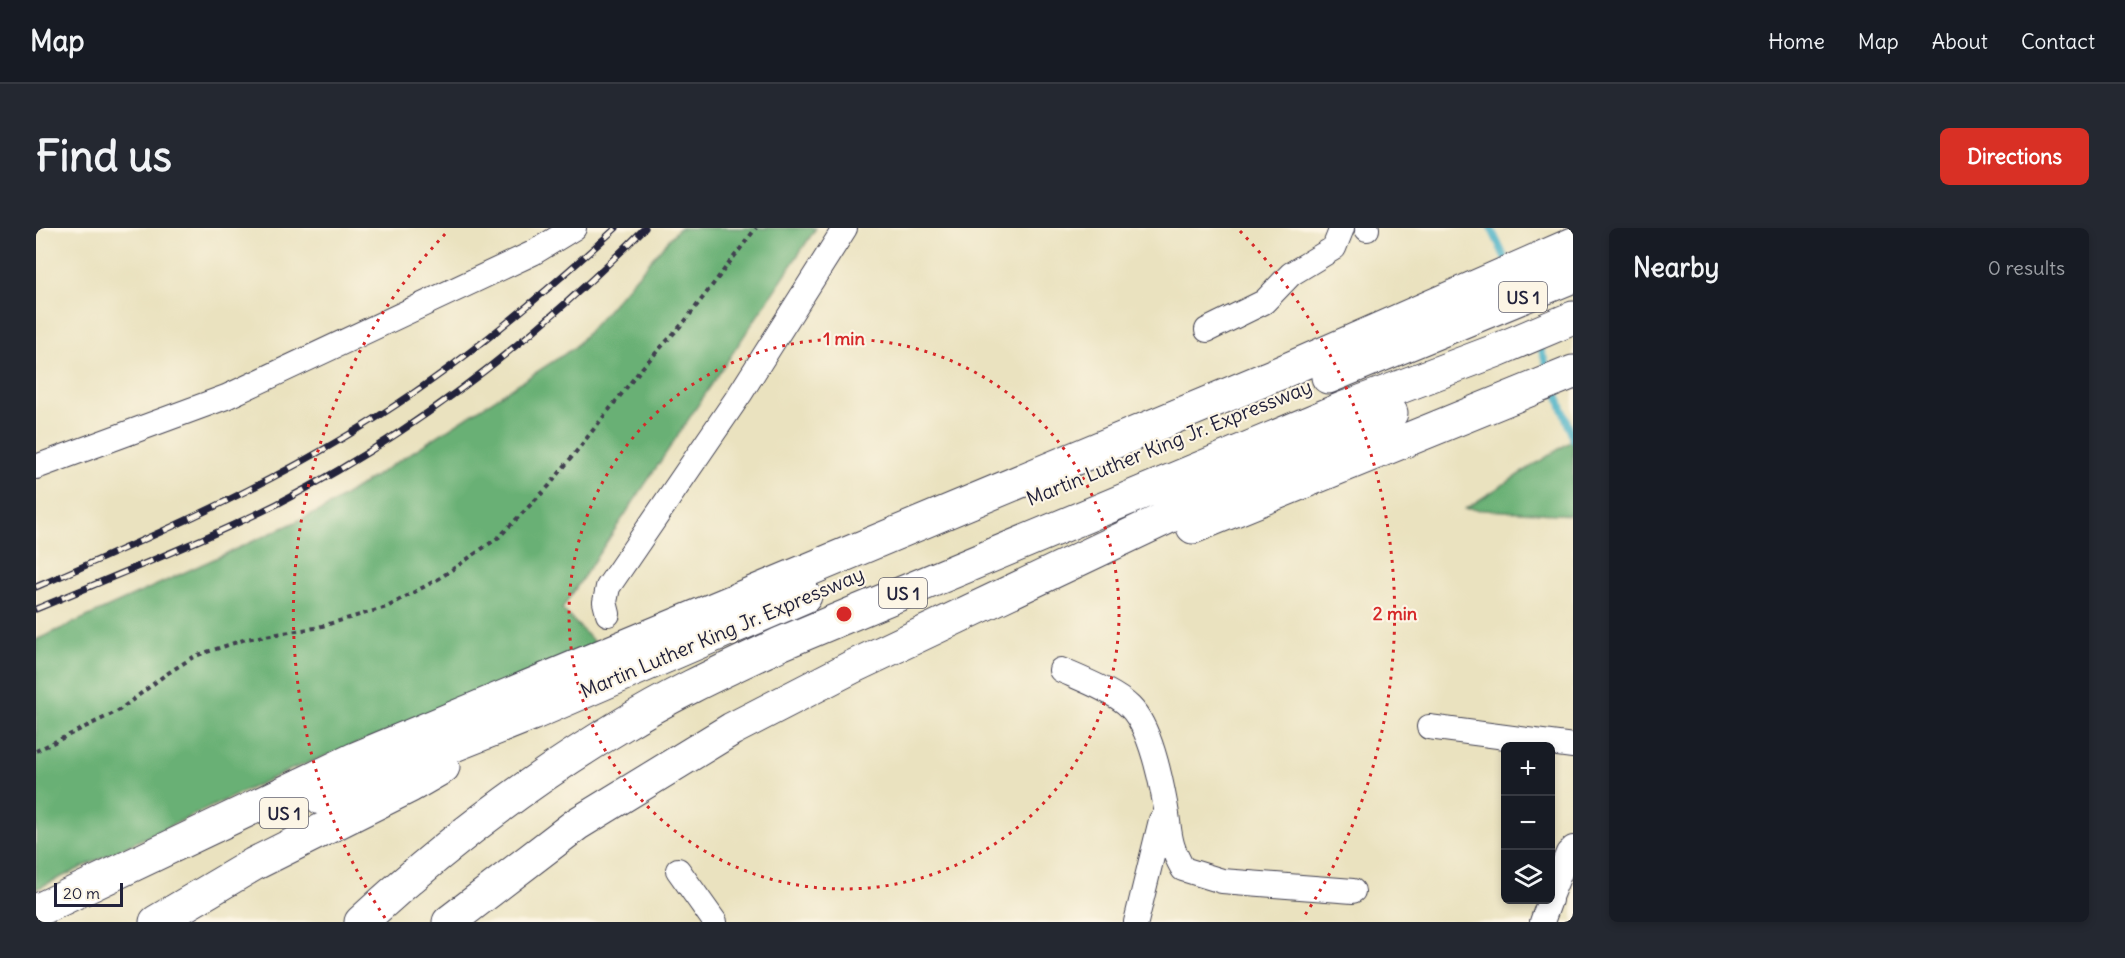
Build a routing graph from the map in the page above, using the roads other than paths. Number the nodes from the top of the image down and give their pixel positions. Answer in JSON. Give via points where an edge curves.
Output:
{"nodes":[{"id":1,"x":574,"y":228,"type":"edge"},
{"id":2,"x":844,"y":228,"type":"edge"},
{"id":3,"x":1342,"y":228,"type":"edge"},
{"id":4,"x":1566,"y":263,"type":"edge"},
{"id":5,"x":1472,"y":304,"type":"junction"},
{"id":6,"x":1573,"y":318,"type":"edge"},
{"id":7,"x":1573,"y":326,"type":"edge"},
{"id":8,"x":1207,"y":330,"type":"dead end"},
{"id":9,"x":1506,"y":371,"type":"junction"},
{"id":10,"x":1573,"y":372,"type":"edge"},
{"id":11,"x":36,"y":467,"type":"edge"},
{"id":12,"x":608,"y":614,"type":"dead end"},
{"id":13,"x":1061,"y":670,"type":"dead end"},
{"id":14,"x":532,"y":714,"type":"junction"},
{"id":15,"x":1429,"y":727,"type":"dead end"},
{"id":16,"x":1573,"y":746,"type":"edge"},
{"id":17,"x":1165,"y":803,"type":"junction"},
{"id":18,"x":1573,"y":848,"type":"edge"},
{"id":19,"x":678,"y":870,"type":"dead end"},
{"id":20,"x":1555,"y":886,"type":"edge"},
{"id":21,"x":1353,"y":891,"type":"dead end"},
{"id":22,"x":1548,"y":904,"type":"edge"},
{"id":23,"x":36,"y":913,"type":"edge"},
{"id":24,"x":156,"y":922,"type":"edge"},
{"id":25,"x":361,"y":922,"type":"edge"},
{"id":26,"x":449,"y":922,"type":"edge"},
{"id":27,"x":715,"y":922,"type":"edge"},
{"id":28,"x":1136,"y":922,"type":"edge"},
{"id":29,"x":1542,"y":922,"type":"edge"}],
"edges":[{"from":1,"to":11,"type":"street","via":[[533,253],[226,397]]},
{"from":2,"to":12,"type":"street","via":[[740,394],[608,587]]},
{"from":3,"to":8,"type":"street","via":[[1334,248],[1291,274],[1264,302]]},
{"from":4,"to":5,"type":"highway"},
{"from":5,"to":14,"type":"highway","name":"Martin Luther King Jr. Expressway","number":"US 1"},
{"from":5,"to":23,"type":"highway","via":[[355,759]]},
{"from":6,"to":9,"type":"highway","name":"Martin Luther King Jr. Expressway","number":"US 1"},
{"from":7,"to":9,"type":"highway"},
{"from":9,"to":10,"type":"highway"},
{"from":9,"to":25,"type":"highway","name":"Martin Luther King Jr. Expressway","number":"US 1","via":[[1342,409],[725,670],[623,724],[529,786],[438,854]]},
{"from":9,"to":26,"type":"highway","via":[[1358,427],[789,698],[666,767],[577,824]]},
{"from":13,"to":17,"type":"street","via":[[1130,707],[1149,739]]},
{"from":14,"to":23,"type":"highway","name":"Martin Luther King Jr. Expressway","number":"US 1"},
{"from":14,"to":24,"type":"highway","via":[[410,786],[254,864]]},
{"from":15,"to":16,"type":"street"},
{"from":17,"to":21,"type":"street","via":[[1170,846],[1183,869],[1222,881]]},
{"from":17,"to":28,"type":"street"},
{"from":18,"to":20,"type":"street"},
{"from":19,"to":27,"type":"street"},
{"from":22,"to":29,"type":"street"}]}
